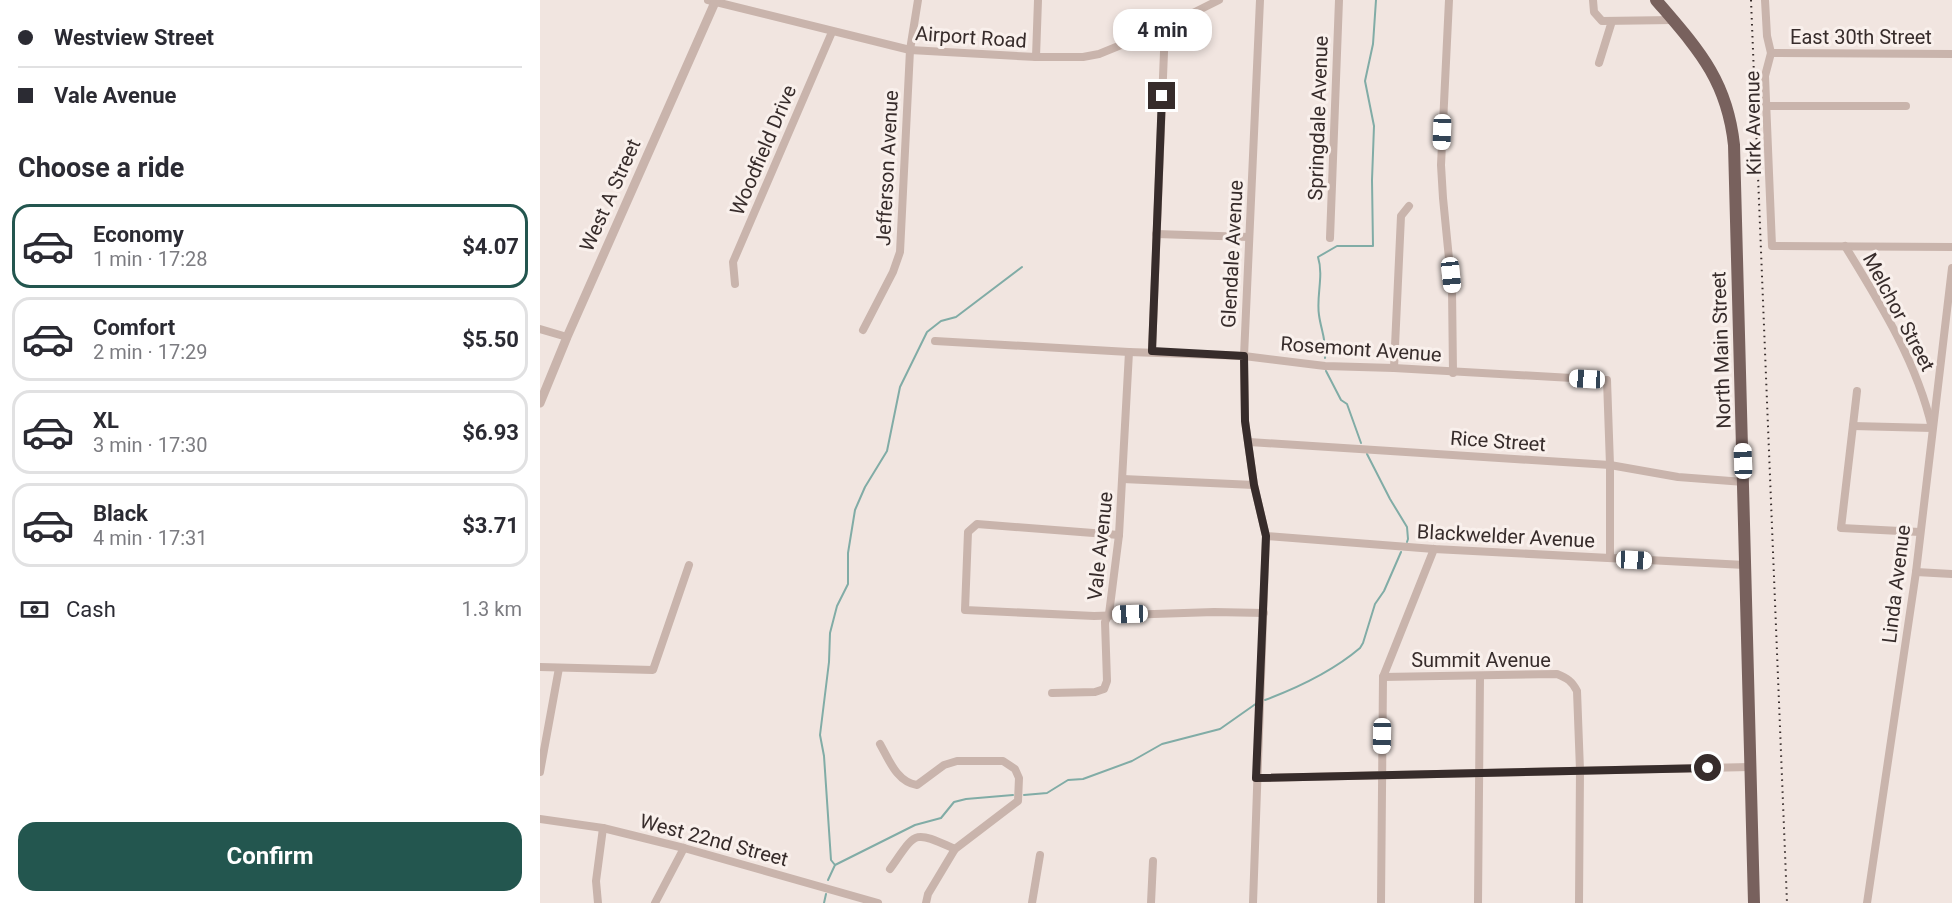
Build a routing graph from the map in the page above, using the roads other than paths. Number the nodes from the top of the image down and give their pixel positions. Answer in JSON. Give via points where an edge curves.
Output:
{"nodes":[{"id":1,"x":918,"y":0,"type":"edge"},
{"id":2,"x":1038,"y":0,"type":"edge"},
{"id":3,"x":1219,"y":0,"type":"edge"},
{"id":4,"x":1260,"y":0,"type":"edge"},
{"id":5,"x":1339,"y":0,"type":"edge"},
{"id":6,"x":1449,"y":0,"type":"edge"},
{"id":7,"x":1593,"y":0,"type":"edge"},
{"id":8,"x":1656,"y":0,"type":"edge"},
{"id":9,"x":1765,"y":0,"type":"edge"},
{"id":10,"x":713,"y":1,"type":"edge"},
{"id":11,"x":1673,"y":20,"type":"junction"},
{"id":12,"x":1612,"y":21,"type":"junction"},
{"id":13,"x":1165,"y":27,"type":"junction"},
{"id":14,"x":832,"y":32,"type":"junction"},
{"id":15,"x":910,"y":50,"type":"junction"},
{"id":16,"x":1770,"y":53,"type":"junction"},
{"id":17,"x":1952,"y":54,"type":"edge"},
{"id":18,"x":1036,"y":57,"type":"junction"},
{"id":19,"x":1599,"y":63,"type":"dead end"},
{"id":20,"x":1766,"y":106,"type":"junction"},
{"id":21,"x":1906,"y":106,"type":"dead end"},
{"id":22,"x":1409,"y":206,"type":"dead end"},
{"id":23,"x":1156,"y":234,"type":"junction"},
{"id":24,"x":1249,"y":237,"type":"junction"},
{"id":25,"x":1330,"y":238,"type":"dead end"},
{"id":26,"x":1845,"y":246,"type":"junction"},
{"id":27,"x":1952,"y":247,"type":"edge"},
{"id":28,"x":1952,"y":268,"type":"edge"},
{"id":29,"x":735,"y":284,"type":"dead end"},
{"id":30,"x":540,"y":329,"type":"edge"},
{"id":31,"x":863,"y":330,"type":"dead end"},
{"id":32,"x":567,"y":337,"type":"junction"},
{"id":33,"x":935,"y":341,"type":"dead end"},
{"id":34,"x":1152,"y":351,"type":"junction"},
{"id":35,"x":1129,"y":352,"type":"junction"},
{"id":36,"x":1244,"y":356,"type":"junction"},
{"id":37,"x":1394,"y":368,"type":"junction"},
{"id":38,"x":1453,"y":372,"type":"junction"},
{"id":39,"x":1857,"y":391,"type":"dead end"},
{"id":40,"x":540,"y":403,"type":"edge"},
{"id":41,"x":1853,"y":426,"type":"junction"},
{"id":42,"x":1932,"y":428,"type":"junction"},
{"id":43,"x":1249,"y":442,"type":"junction"},
{"id":44,"x":1610,"y":465,"type":"junction"},
{"id":45,"x":1123,"y":479,"type":"junction"},
{"id":46,"x":1744,"y":482,"type":"junction"},
{"id":47,"x":1254,"y":485,"type":"junction"},
{"id":48,"x":1920,"y":532,"type":"junction"},
{"id":49,"x":1119,"y":535,"type":"junction"},
{"id":50,"x":1266,"y":536,"type":"junction"},
{"id":51,"x":1434,"y":549,"type":"junction"},
{"id":52,"x":1610,"y":558,"type":"junction"},
{"id":53,"x":689,"y":565,"type":"dead end"},
{"id":54,"x":1745,"y":565,"type":"junction"},
{"id":55,"x":1917,"y":572,"type":"junction"},
{"id":56,"x":1952,"y":574,"type":"edge"},
{"id":57,"x":1264,"y":613,"type":"junction"},
{"id":58,"x":1109,"y":614,"type":"junction"},
{"id":59,"x":540,"y":667,"type":"edge"},
{"id":60,"x":559,"y":668,"type":"junction"},
{"id":61,"x":1480,"y":676,"type":"junction"},
{"id":62,"x":1383,"y":677,"type":"junction"},
{"id":63,"x":1052,"y":693,"type":"dead end"},
{"id":64,"x":880,"y":744,"type":"dead end"},
{"id":65,"x":1750,"y":767,"type":"junction"},
{"id":66,"x":1580,"y":770,"type":"junction"},
{"id":67,"x":540,"y":772,"type":"edge"},
{"id":68,"x":1479,"y":773,"type":"junction"},
{"id":69,"x":1381,"y":776,"type":"junction"},
{"id":70,"x":1256,"y":778,"type":"junction"},
{"id":71,"x":540,"y":819,"type":"edge"},
{"id":72,"x":603,"y":828,"type":"junction"},
{"id":73,"x":684,"y":848,"type":"junction"},
{"id":74,"x":955,"y":849,"type":"junction"},
{"id":75,"x":1040,"y":855,"type":"dead end"},
{"id":76,"x":1153,"y":861,"type":"dead end"},
{"id":77,"x":890,"y":868,"type":"dead end"},
{"id":78,"x":598,"y":903,"type":"edge"},
{"id":79,"x":654,"y":903,"type":"edge"},
{"id":80,"x":878,"y":903,"type":"edge"},
{"id":81,"x":926,"y":903,"type":"edge"},
{"id":82,"x":1032,"y":903,"type":"edge"},
{"id":83,"x":1151,"y":903,"type":"edge"},
{"id":84,"x":1253,"y":903,"type":"edge"},
{"id":85,"x":1381,"y":903,"type":"edge"},
{"id":86,"x":1478,"y":903,"type":"edge"},
{"id":87,"x":1579,"y":903,"type":"edge"},
{"id":88,"x":1754,"y":903,"type":"edge"},
{"id":89,"x":1867,"y":903,"type":"edge"}],
"edges":[{"from":1,"to":15,"type":"street","name":"Jefferson Avenue"},
{"from":2,"to":18,"type":"street"},
{"from":3,"to":13,"type":"street","name":"Airport Road"},
{"from":4,"to":24,"type":"street","name":"Glendale Avenue"},
{"from":5,"to":25,"type":"street","name":"Springdale Avenue"},
{"from":6,"to":38,"type":"street","via":[[1441,165],[1452,289]]},
{"from":7,"to":12,"type":"street","via":[[1598,18]]},
{"from":8,"to":11,"type":"main road","name":"North Main Street"},
{"from":9,"to":16,"type":"street","name":"Kirk Avenue"},
{"from":10,"to":14,"type":"street","name":"Airport Road"},
{"from":10,"to":32,"type":"street","name":"West A Street"},
{"from":11,"to":12,"type":"street"},
{"from":11,"to":46,"type":"main road","name":"North Main Street","via":[[1707,62],[1732,123]]},
{"from":12,"to":19,"type":"street"},
{"from":13,"to":18,"type":"street","name":"Airport Road","via":[[1083,57]]},
{"from":13,"to":23,"type":"street"},
{"from":14,"to":15,"type":"street","name":"Airport Road"},
{"from":14,"to":29,"type":"street","name":"Woodfield Drive","via":[[733,262]]},
{"from":15,"to":18,"type":"street","name":"Airport Road"},
{"from":15,"to":31,"type":"street","name":"Jefferson Avenue","via":[[900,252]]},
{"from":16,"to":17,"type":"street","name":"East 30th Street"},
{"from":16,"to":20,"type":"street","name":"Kirk Avenue","via":[[1765,76]]},
{"from":20,"to":21,"type":"street"},
{"from":20,"to":26,"type":"street","name":"Kirk Avenue","via":[[1772,246]]},
{"from":22,"to":37,"type":"street","via":[[1401,216]]},
{"from":23,"to":24,"type":"street"},
{"from":23,"to":34,"type":"street"},
{"from":24,"to":36,"type":"street","name":"Glendale Avenue"},
{"from":26,"to":27,"type":"street"},
{"from":26,"to":42,"type":"street","name":"Melchor Street","via":[[1909,361]]},
{"from":28,"to":42,"type":"street","name":"Linda Avenue"},
{"from":30,"to":32,"type":"street"},
{"from":32,"to":40,"type":"street","name":"West A Street"},
{"from":33,"to":35,"type":"street","name":"Rosemont Avenue"},
{"from":34,"to":35,"type":"street","name":"Rosemont Avenue"},
{"from":34,"to":36,"type":"street","name":"Rosemont Avenue"},
{"from":35,"to":45,"type":"street","name":"Vale Avenue"},
{"from":36,"to":37,"type":"street","name":"Rosemont Avenue","via":[[1324,366]]},
{"from":36,"to":43,"type":"street","name":"Glendale Avenue"},
{"from":37,"to":38,"type":"street","name":"Rosemont Avenue"},
{"from":38,"to":44,"type":"street","name":"Rosemont Avenue","via":[[1607,380]]},
{"from":39,"to":41,"type":"street"},
{"from":41,"to":42,"type":"street"},
{"from":41,"to":48,"type":"street","via":[[1841,528]]},
{"from":42,"to":48,"type":"street","name":"Linda Avenue"},
{"from":43,"to":44,"type":"street","name":"Rice Street"},
{"from":43,"to":47,"type":"street","name":"Glendale Avenue"},
{"from":44,"to":46,"type":"street","name":"Rice Street","via":[[1678,477]]},
{"from":44,"to":52,"type":"street","name":"Rosemont Avenue"},
{"from":45,"to":47,"type":"street"},
{"from":45,"to":49,"type":"street","name":"Vale Avenue"},
{"from":46,"to":54,"type":"main road","name":"North Main Street"},
{"from":47,"to":50,"type":"street","name":"Glendale Avenue"},
{"from":48,"to":55,"type":"street","name":"Linda Avenue"},
{"from":49,"to":58,"type":"street","name":"Vale Avenue"},
{"from":49,"to":58,"type":"street","via":[[977,524],[968,532],[966,610]]},
{"from":50,"to":51,"type":"street","name":"Blackwelder Avenue"},
{"from":50,"to":57,"type":"street","name":"Glendale Avenue"},
{"from":51,"to":52,"type":"street","name":"Blackwelder Avenue"},
{"from":51,"to":62,"type":"street"},
{"from":52,"to":54,"type":"street","name":"Blackwelder Avenue"},
{"from":53,"to":60,"type":"street","via":[[653,670]]},
{"from":54,"to":65,"type":"main road","name":"North Main Street"},
{"from":55,"to":56,"type":"street"},
{"from":55,"to":89,"type":"street","name":"Linda Avenue"},
{"from":57,"to":58,"type":"street"},
{"from":57,"to":70,"type":"street","name":"Glendale Avenue"},
{"from":58,"to":63,"type":"street","name":"Vale Avenue","via":[[1105,622],[1104,689]]},
{"from":59,"to":60,"type":"street"},
{"from":60,"to":67,"type":"street"},
{"from":61,"to":62,"type":"street","name":"Summit Avenue"},
{"from":61,"to":66,"type":"street","name":"Summit Avenue","via":[[1557,674],[1568,678],[1577,691]]},
{"from":61,"to":68,"type":"street"},
{"from":62,"to":69,"type":"street"},
{"from":64,"to":74,"type":"street","via":[[908,784],[917,785],[944,765],[957,761],[1003,761],[1015,769],[1019,778],[1018,801]]},
{"from":65,"to":66,"type":"street"},
{"from":65,"to":88,"type":"main road","name":"North Main Street"},
{"from":66,"to":68,"type":"street"},
{"from":66,"to":87,"type":"street","name":"Summit Avenue"},
{"from":68,"to":69,"type":"street"},
{"from":68,"to":86,"type":"street"},
{"from":69,"to":70,"type":"street"},
{"from":69,"to":85,"type":"street"},
{"from":70,"to":84,"type":"street","name":"Glendale Avenue"},
{"from":71,"to":72,"type":"street","name":"West 22nd Street"},
{"from":72,"to":73,"type":"street","name":"West 22nd Street"},
{"from":72,"to":78,"type":"street","via":[[596,881]]},
{"from":73,"to":79,"type":"street"},
{"from":73,"to":80,"type":"street","name":"West 22nd Street"},
{"from":74,"to":77,"type":"street","via":[[917,836]]},
{"from":74,"to":81,"type":"street"},
{"from":75,"to":82,"type":"street"},
{"from":76,"to":83,"type":"street"}]}
